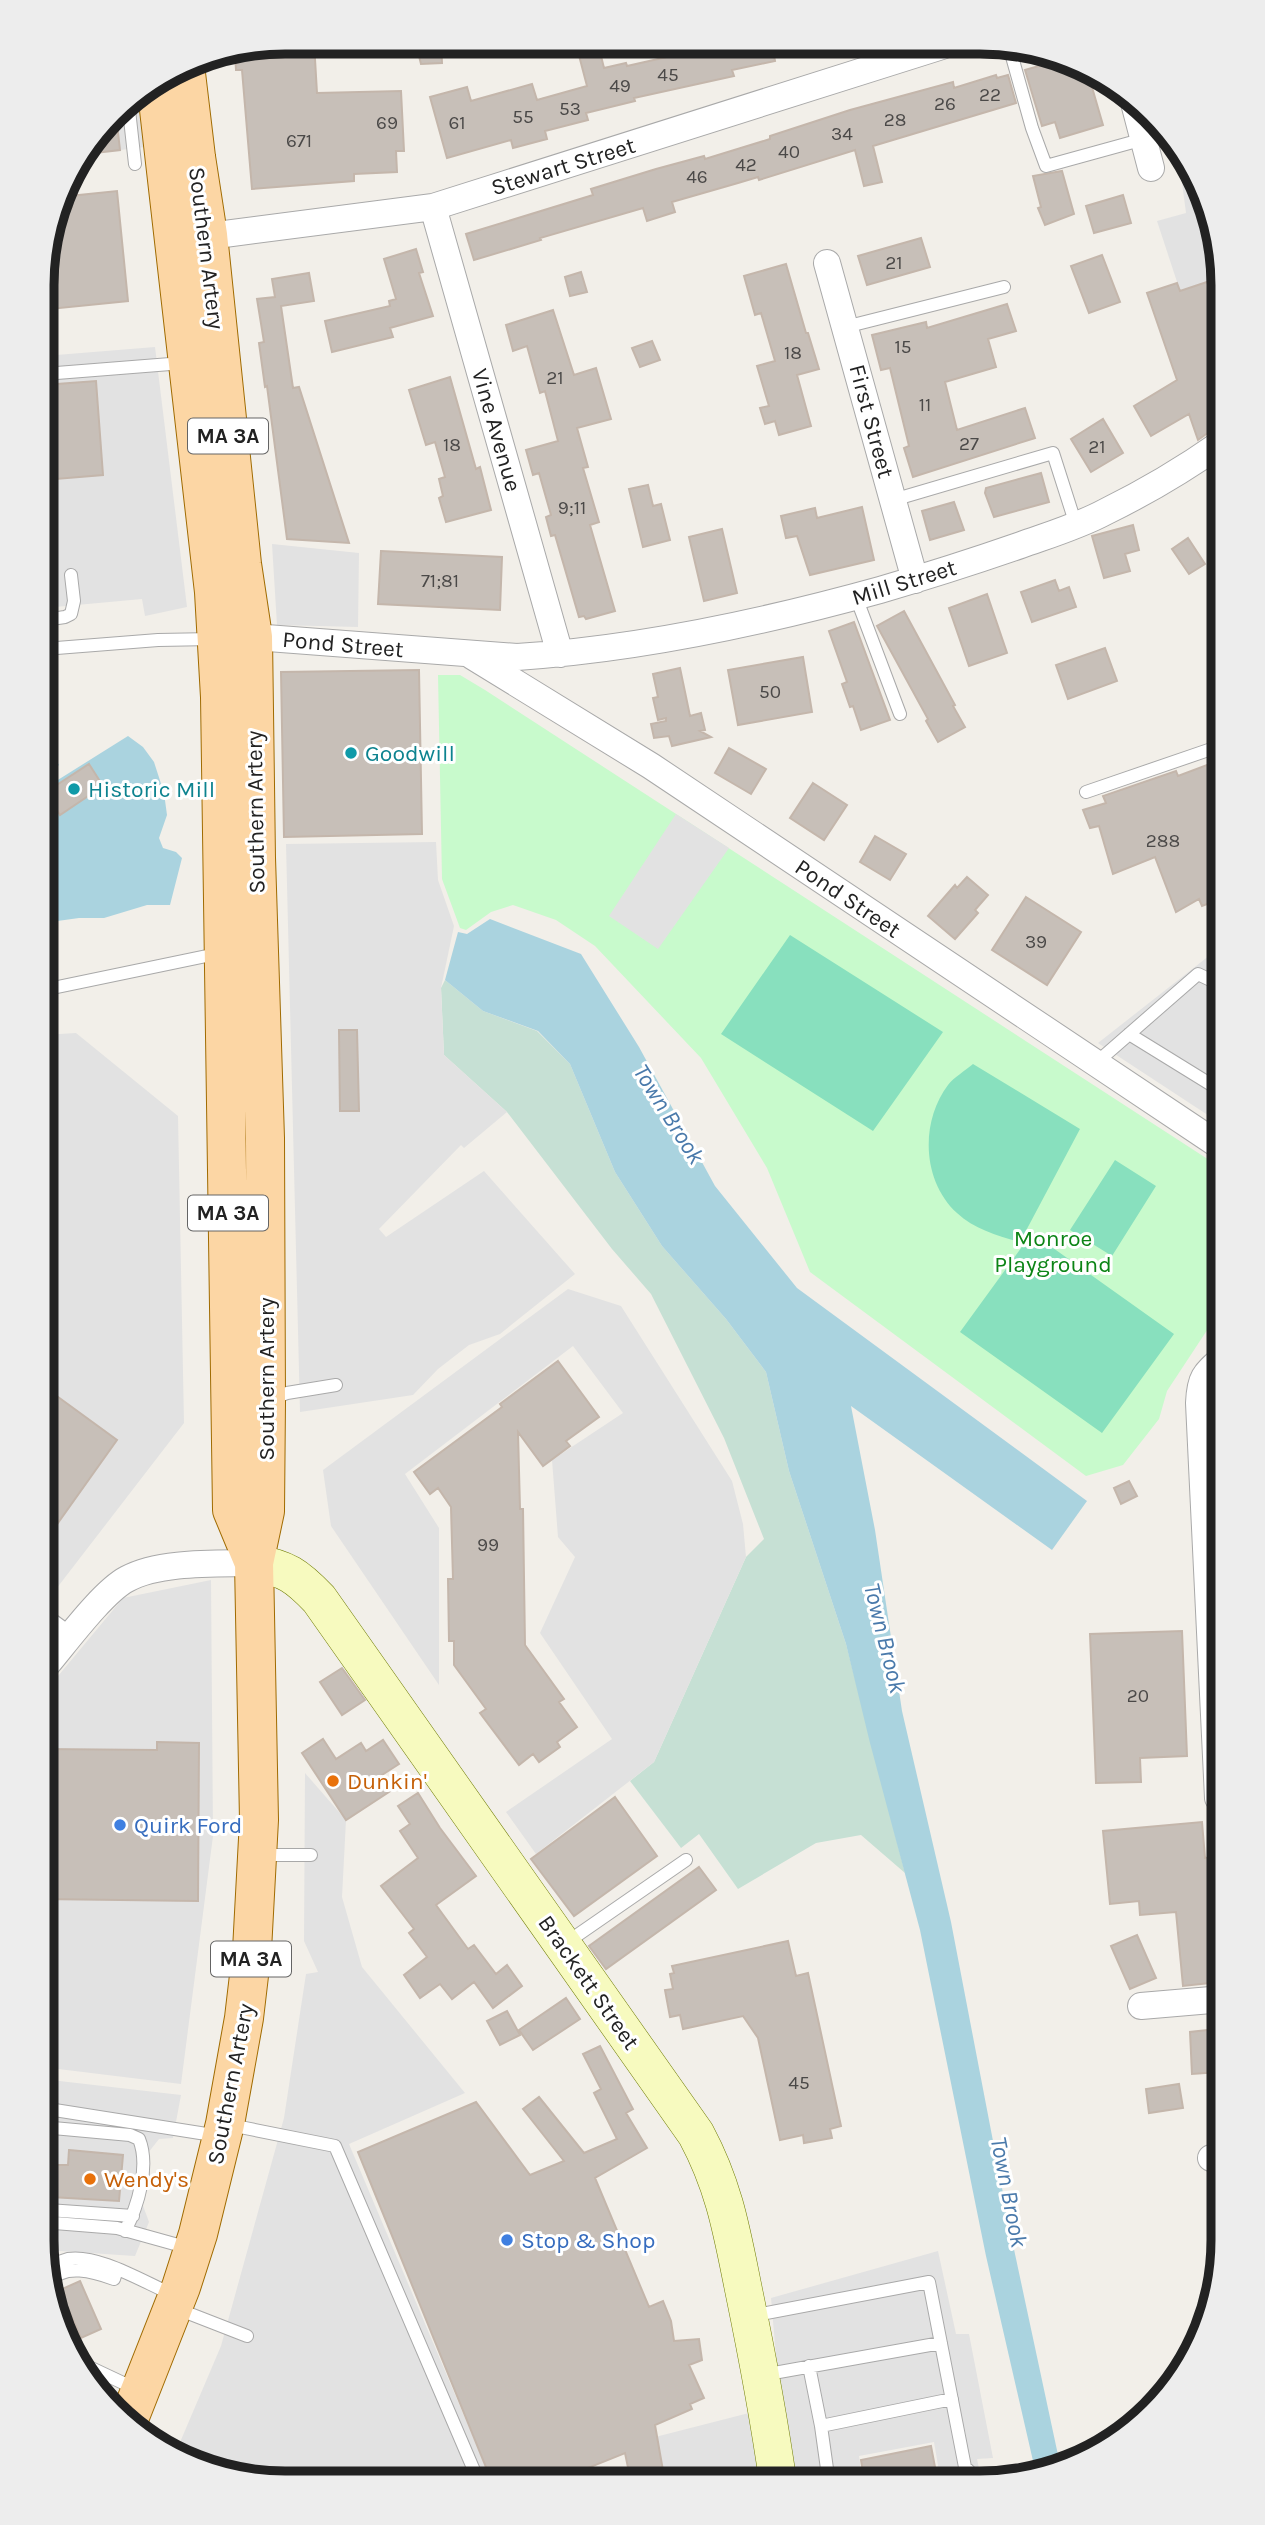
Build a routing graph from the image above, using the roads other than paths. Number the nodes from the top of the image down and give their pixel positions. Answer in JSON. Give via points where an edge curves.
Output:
{"nodes":[{"id":1,"x":917,"y":54,"type":"edge"},
{"id":2,"x":1012,"y":56,"type":"edge"},
{"id":3,"x":187,"y":77,"type":"edge"},
{"id":4,"x":158,"y":93,"type":"edge"},
{"id":5,"x":130,"y":115,"type":"edge"},
{"id":6,"x":1138,"y":118,"type":"edge"},
{"id":7,"x":1144,"y":139,"type":"junction"},
{"id":8,"x":135,"y":164,"type":"dead end"},
{"id":9,"x":1151,"y":168,"type":"dead end"},
{"id":10,"x":433,"y":206,"type":"junction"},
{"id":11,"x":191,"y":238,"type":"junction"},
{"id":12,"x":827,"y":263,"type":"dead end"},
{"id":13,"x":1004,"y":287,"type":"dead end"},
{"id":14,"x":845,"y":327,"type":"junction"},
{"id":15,"x":186,"y":363,"type":"junction"},
{"id":16,"x":55,"y":373,"type":"edge"},
{"id":17,"x":1211,"y":450,"type":"edge"},
{"id":18,"x":893,"y":500,"type":"junction"},
{"id":19,"x":1076,"y":525,"type":"junction"},
{"id":20,"x":71,"y":575,"type":"dead end"},
{"id":21,"x":915,"y":580,"type":"junction"},
{"id":22,"x":856,"y":597,"type":"junction"},
{"id":23,"x":55,"y":619,"type":"edge"},
{"id":24,"x":235,"y":638,"type":"junction"},
{"id":25,"x":55,"y":648,"type":"edge"},
{"id":26,"x":470,"y":654,"type":"junction"},
{"id":27,"x":561,"y":654,"type":"junction"},
{"id":28,"x":900,"y":714,"type":"dead end"},
{"id":29,"x":1211,"y":749,"type":"edge"},
{"id":30,"x":1086,"y":792,"type":"dead end"},
{"id":31,"x":222,"y":953,"type":"junction"},
{"id":32,"x":1211,"y":980,"type":"edge"},
{"id":33,"x":55,"y":988,"type":"edge"},
{"id":34,"x":1129,"y":1034,"type":"junction"},
{"id":35,"x":1096,"y":1063,"type":"junction"},
{"id":36,"x":1211,"y":1084,"type":"edge"},
{"id":37,"x":1211,"y":1140,"type":"edge"},
{"id":38,"x":1210,"y":1368,"type":"edge"},
{"id":39,"x":336,"y":1385,"type":"dead end"},
{"id":40,"x":266,"y":1402,"type":"junction"},
{"id":41,"x":254,"y":1563,"type":"junction"},
{"id":42,"x":1210,"y":1616,"type":"edge"},
{"id":43,"x":54,"y":1621,"type":"edge"},
{"id":44,"x":73,"y":1634,"type":"junction"},
{"id":45,"x":54,"y":1656,"type":"edge"},
{"id":46,"x":258,"y":1855,"type":"junction"},
{"id":47,"x":311,"y":1855,"type":"dead end"},
{"id":48,"x":686,"y":1860,"type":"dead end"},
{"id":49,"x":563,"y":1945,"type":"junction"},
{"id":50,"x":1210,"y":2000,"type":"edge"},
{"id":51,"x":1141,"y":2006,"type":"dead end"},
{"id":52,"x":54,"y":2110,"type":"edge"},
{"id":53,"x":142,"y":2124,"type":"junction"},
{"id":54,"x":54,"y":2128,"type":"edge"},
{"id":55,"x":224,"y":2130,"type":"junction"},
{"id":56,"x":139,"y":2139,"type":"junction"},
{"id":57,"x":54,"y":2210,"type":"edge"},
{"id":58,"x":133,"y":2216,"type":"junction"},
{"id":59,"x":54,"y":2223,"type":"edge"},
{"id":60,"x":125,"y":2231,"type":"junction"},
{"id":61,"x":193,"y":2249,"type":"junction"},
{"id":62,"x":56,"y":2264,"type":"edge"},
{"id":63,"x":117,"y":2269,"type":"junction"},
{"id":64,"x":57,"y":2276,"type":"edge"},
{"id":65,"x":175,"y":2302,"type":"junction"},
{"id":66,"x":749,"y":2316,"type":"junction"},
{"id":67,"x":247,"y":2336,"type":"dead end"},
{"id":68,"x":941,"y":2343,"type":"junction"},
{"id":69,"x":809,"y":2366,"type":"junction"},
{"id":70,"x":761,"y":2375,"type":"junction"},
{"id":71,"x":102,"y":2379,"type":"edge"},
{"id":72,"x":952,"y":2399,"type":"junction"},
{"id":73,"x":133,"y":2407,"type":"edge"},
{"id":74,"x":821,"y":2426,"type":"junction"},
{"id":75,"x":474,"y":2471,"type":"edge"},
{"id":76,"x":776,"y":2471,"type":"edge"},
{"id":77,"x":827,"y":2471,"type":"edge"},
{"id":78,"x":969,"y":2471,"type":"edge"}],
"edges":[{"from":1,"to":10,"type":"street","name":"Stewart Street"},
{"from":2,"to":7,"type":"lane","via":[[1046,166]]},
{"from":3,"to":11,"type":"main road","name":"Southern Artery","number":"MA 3A","via":[[196,157]]},
{"from":4,"to":11,"type":"main road","name":"Southern Artery","number":"MA 3A"},
{"from":5,"to":8,"type":"lane"},
{"from":6,"to":7,"type":"street"},
{"from":7,"to":9,"type":"street"},
{"from":10,"to":11,"type":"street","name":"Stewart Street"},
{"from":10,"to":27,"type":"street","name":"Vine Avenue"},
{"from":11,"to":15,"type":"main road","name":"Southern Artery","number":"MA 3A"},
{"from":11,"to":24,"type":"main road","name":"Southern Artery","number":"MA 3A","via":[[242,564]]},
{"from":12,"to":14,"type":"street","name":"First Street"},
{"from":13,"to":14,"type":"lane"},
{"from":14,"to":18,"type":"street","name":"First Street"},
{"from":15,"to":16,"type":"lane"},
{"from":15,"to":24,"type":"main road","name":"Southern Artery","number":"MA 3A","via":[[214,592]]},
{"from":17,"to":19,"type":"street","name":"Mill Street"},
{"from":18,"to":19,"type":"lane","via":[[1053,453]]},
{"from":18,"to":21,"type":"street","name":"First Street"},
{"from":19,"to":21,"type":"street","name":"Mill Street"},
{"from":20,"to":23,"type":"lane","via":[[71,614]]},
{"from":21,"to":22,"type":"street","name":"Mill Street"},
{"from":22,"to":27,"type":"street","name":"Mill Street","via":[[708,632]]},
{"from":22,"to":28,"type":"lane"},
{"from":24,"to":25,"type":"lane"},
{"from":24,"to":26,"type":"street","name":"Pond Street"},
{"from":24,"to":31,"type":"main road","name":"Southern Artery","number":"MA 3A","via":[[220,697]]},
{"from":24,"to":40,"type":"main road","name":"Southern Artery","number":"MA 3A","via":[[256,858],[265,1138]]},
{"from":26,"to":27,"type":"street","name":"Pond Street"},
{"from":26,"to":35,"type":"street","name":"Pond Street","via":[[651,766]]},
{"from":29,"to":30,"type":"lane"},
{"from":31,"to":33,"type":"lane"},
{"from":31,"to":41,"type":"main road","name":"Southern Artery","number":"MA 3A","via":[[232,1510]]},
{"from":32,"to":34,"type":"lane","via":[[1198,974]]},
{"from":34,"to":35,"type":"lane"},
{"from":34,"to":36,"type":"lane"},
{"from":35,"to":37,"type":"street","name":"Pond Street"},
{"from":38,"to":42,"type":"street","via":[[1200,1383],[1199,1403]]},
{"from":39,"to":40,"type":"lane"},
{"from":40,"to":41,"type":"main road","name":"Southern Artery","number":"MA 3A","via":[[265,1510]]},
{"from":41,"to":44,"type":"street","via":[[177,1567],[127,1578]]},
{"from":41,"to":46,"type":"main road","name":"Southern Artery","number":"MA 3A"},
{"from":41,"to":49,"type":"street","name":"Brackett Street","via":[[280,1567],[319,1599]]},
{"from":43,"to":44,"type":"lane"},
{"from":44,"to":45,"type":"street"},
{"from":46,"to":47,"type":"lane"},
{"from":46,"to":55,"type":"main road","name":"Southern Artery","number":"MA 3A","via":[[244,2018]]},
{"from":48,"to":49,"type":"lane"},
{"from":49,"to":66,"type":"street","name":"Brackett Street","via":[[696,2134],[713,2166],[725,2200]]},
{"from":50,"to":51,"type":"street"},
{"from":52,"to":53,"type":"lane"},
{"from":53,"to":55,"type":"lane"},
{"from":53,"to":56,"type":"lane"},
{"from":54,"to":56,"type":"lane"},
{"from":55,"to":61,"type":"main road","name":"Southern Artery","number":"MA 3A"},
{"from":55,"to":75,"type":"lane","via":[[335,2146]]},
{"from":56,"to":58,"type":"lane","via":[[144,2151]]},
{"from":57,"to":58,"type":"lane"},
{"from":58,"to":60,"type":"lane"},
{"from":59,"to":60,"type":"lane"},
{"from":60,"to":61,"type":"lane"},
{"from":61,"to":65,"type":"main road","name":"Southern Artery","number":"MA 3A"},
{"from":62,"to":63,"type":"lane","via":[[86,2260]]},
{"from":63,"to":64,"type":"lane","via":[[114,2279],[93,2271],[73,2270]]},
{"from":63,"to":65,"type":"lane"},
{"from":65,"to":67,"type":"lane"},
{"from":65,"to":73,"type":"main road","name":"Southern Artery","number":"MA 3A"},
{"from":66,"to":68,"type":"lane","via":[[929,2282]]},
{"from":66,"to":70,"type":"street","name":"Brackett Street"},
{"from":68,"to":69,"type":"lane"},
{"from":68,"to":72,"type":"lane"},
{"from":69,"to":70,"type":"lane"},
{"from":69,"to":74,"type":"lane"},
{"from":70,"to":76,"type":"street","name":"Brackett Street"},
{"from":71,"to":73,"type":"lane"},
{"from":72,"to":74,"type":"lane"},
{"from":72,"to":78,"type":"lane"},
{"from":74,"to":77,"type":"lane"}]}
